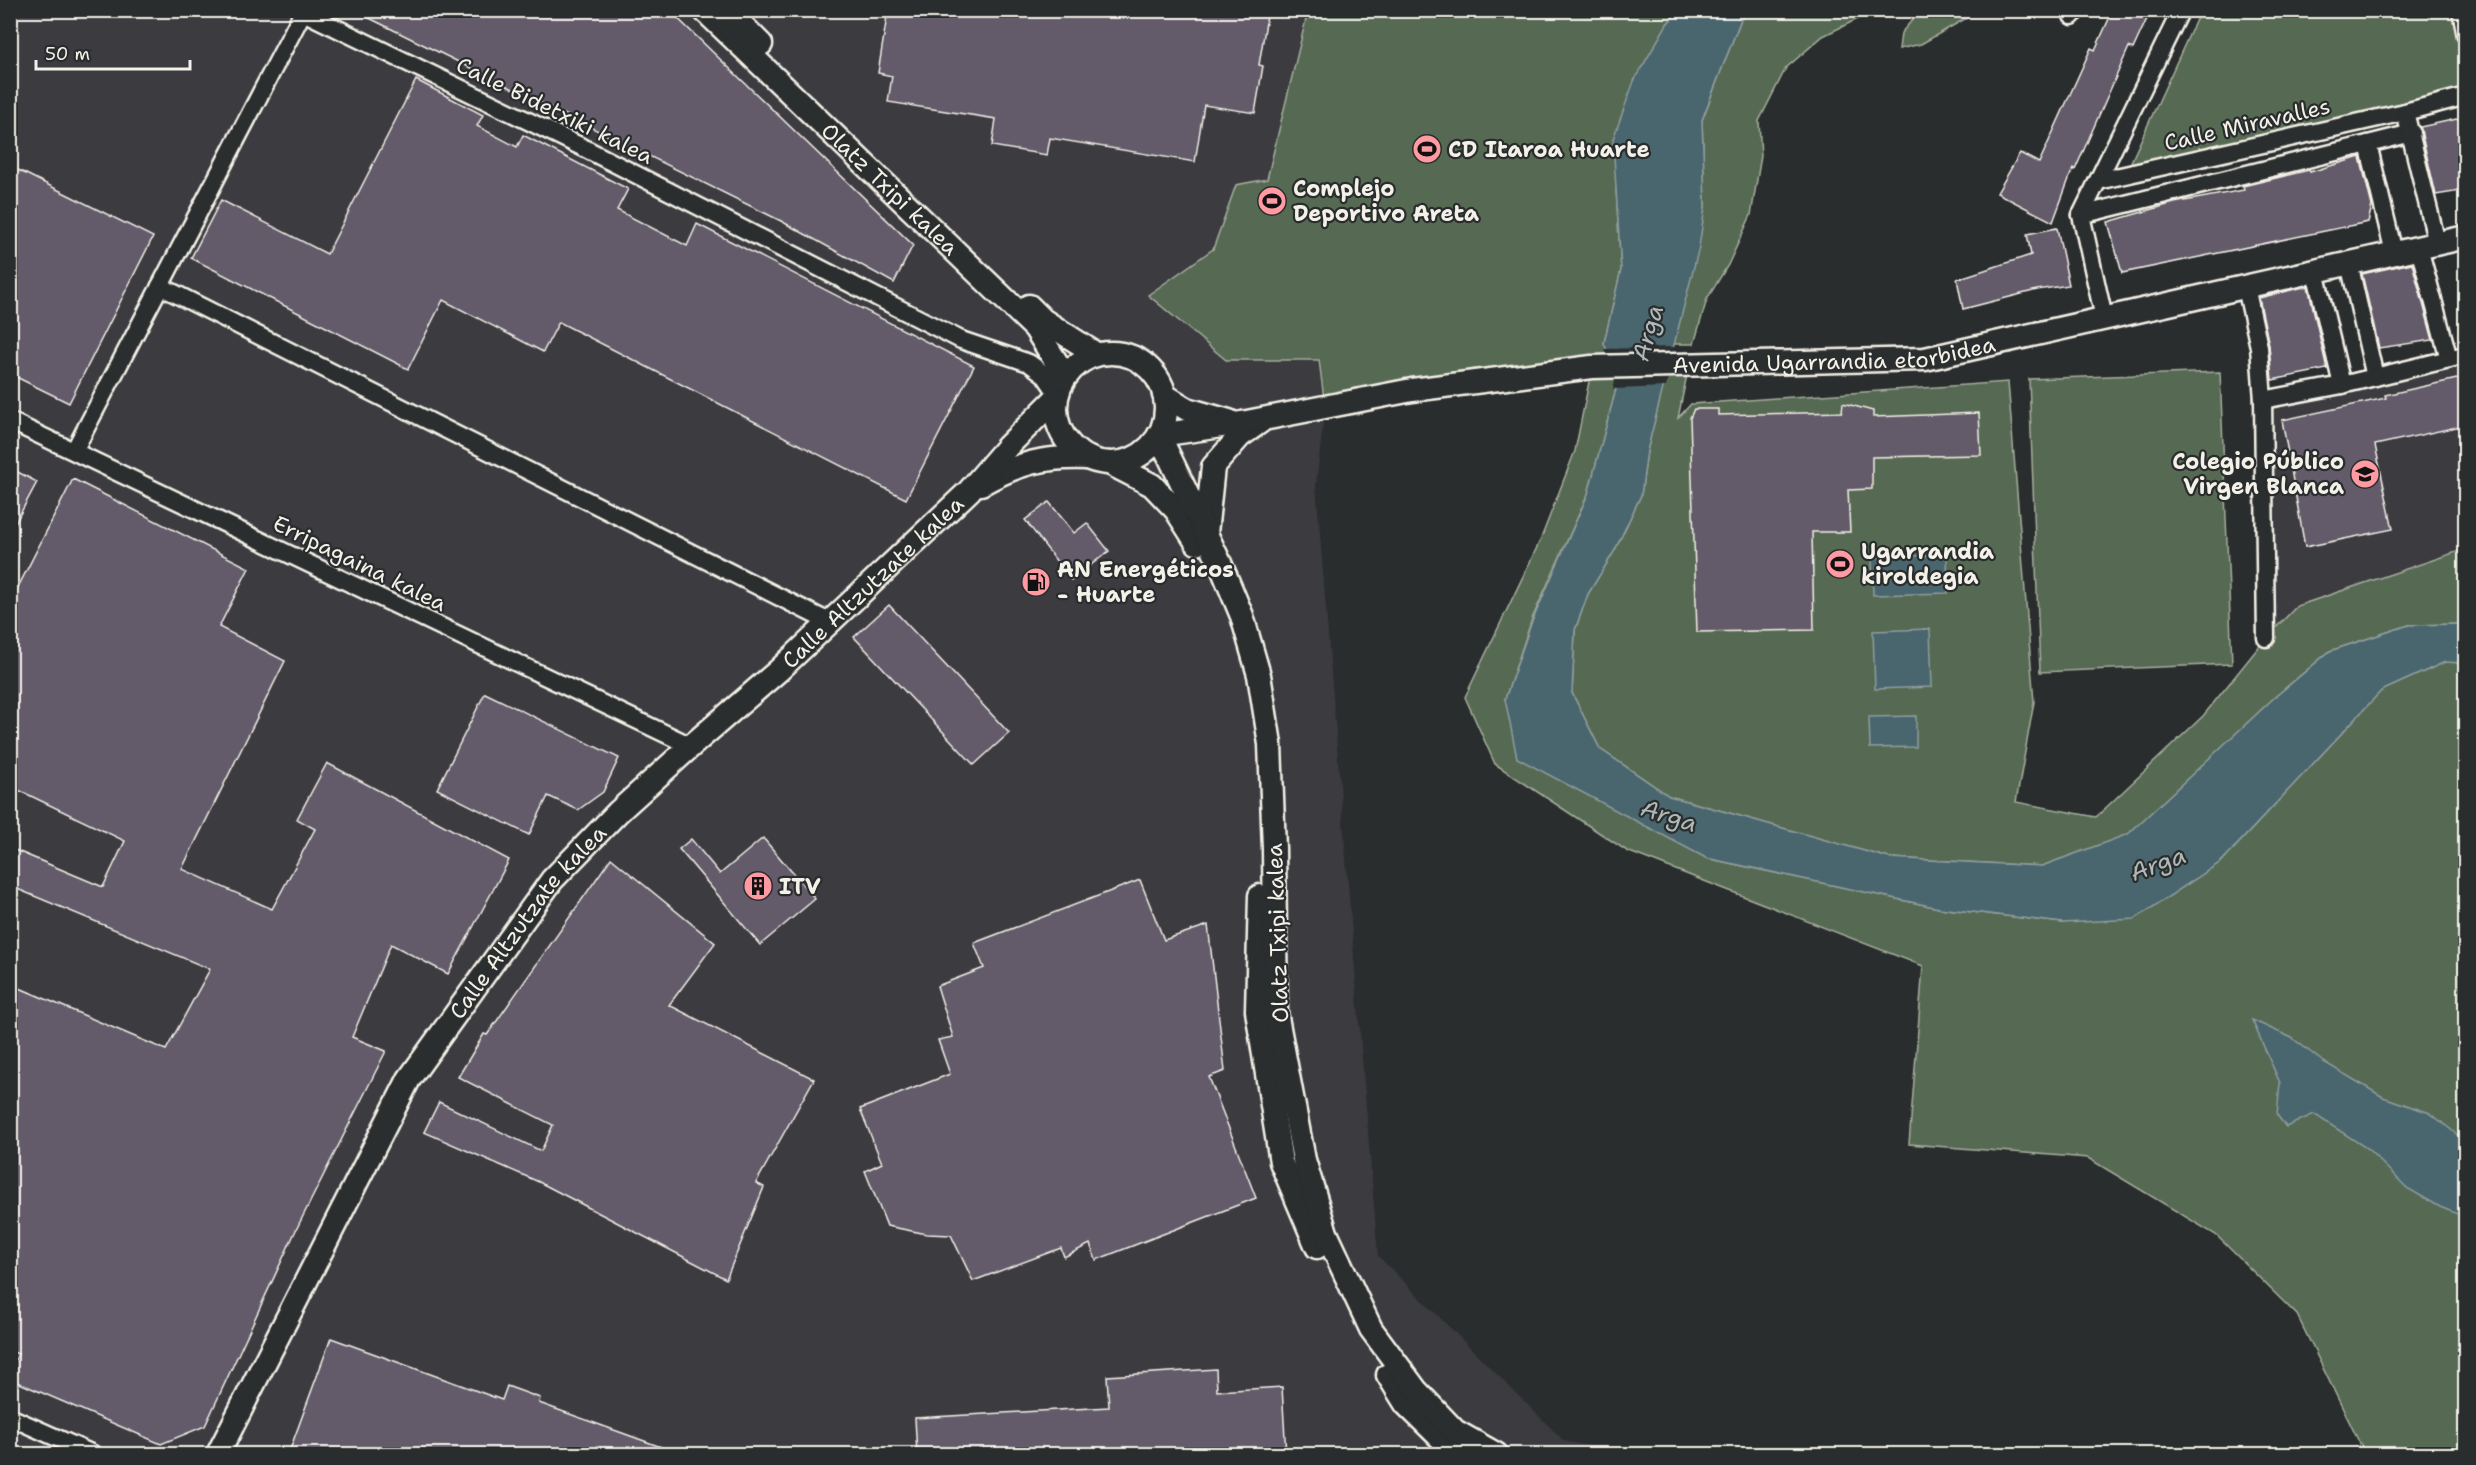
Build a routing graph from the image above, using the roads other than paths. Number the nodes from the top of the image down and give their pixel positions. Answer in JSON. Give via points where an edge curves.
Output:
{"nodes":[{"id":1,"x":704,"y":10,"type":"edge"},
{"id":2,"x":727,"y":10,"type":"edge"},
{"id":3,"x":2181,"y":10,"type":"edge"},
{"id":4,"x":2461,"y":10,"type":"edge"},
{"id":5,"x":301,"y":11,"type":"edge"},
{"id":6,"x":2466,"y":36,"type":"edge"},
{"id":7,"x":2466,"y":96,"type":"edge"},
{"id":8,"x":2405,"y":111,"type":"junction"},
{"id":9,"x":2412,"y":133,"type":"junction"},
{"id":10,"x":2368,"y":144,"type":"junction"},
{"id":11,"x":2098,"y":181,"type":"junction"},
{"id":12,"x":2081,"y":215,"type":"junction"},
{"id":13,"x":2465,"y":240,"type":"edge"},
{"id":14,"x":2428,"y":246,"type":"junction"},
{"id":15,"x":2394,"y":253,"type":"junction"},
{"id":16,"x":2349,"y":263,"type":"junction"},
{"id":17,"x":2315,"y":271,"type":"junction"},
{"id":18,"x":160,"y":286,"type":"junction"},
{"id":19,"x":2246,"y":287,"type":"junction"},
{"id":20,"x":2104,"y":318,"type":"junction"},
{"id":21,"x":1096,"y":354,"type":"junction"},
{"id":22,"x":2457,"y":357,"type":"edge"},
{"id":23,"x":2374,"y":377,"type":"junction"},
{"id":24,"x":2342,"y":384,"type":"junction"},
{"id":25,"x":1059,"y":389,"type":"junction"},
{"id":26,"x":1164,"y":395,"type":"junction"},
{"id":27,"x":2263,"y":400,"type":"junction"},
{"id":28,"x":10,"y":420,"type":"edge"},
{"id":29,"x":1253,"y":421,"type":"junction"},
{"id":30,"x":1159,"y":435,"type":"junction"},
{"id":31,"x":74,"y":451,"type":"junction"},
{"id":32,"x":1099,"y":461,"type":"junction"},
{"id":33,"x":969,"y":491,"type":"junction"},
{"id":34,"x":1206,"y":535,"type":"junction"},
{"id":35,"x":829,"y":622,"type":"junction"},
{"id":36,"x":2266,"y":638,"type":"dead end"},
{"id":37,"x":691,"y":746,"type":"junction"},
{"id":38,"x":10,"y":1417,"type":"edge"},
{"id":39,"x":93,"y":1455,"type":"edge"},
{"id":40,"x":218,"y":1455,"type":"edge"},
{"id":41,"x":1457,"y":1455,"type":"edge"},
{"id":42,"x":1496,"y":1455,"type":"edge"}],
"edges":[{"from":1,"to":25,"type":"street","name":"Olatz Txipi kalea","via":[[1035,328]]},
{"from":2,"to":21,"type":"street","name":"Olatz Txipi kalea","via":[[1043,320]]},
{"from":3,"to":11,"type":"street"},
{"from":4,"to":6,"type":"street"},
{"from":5,"to":18,"type":"street","name":"Calle Bidetxiki kalea"},
{"from":5,"to":25,"type":"street","name":"Calle Bidetxiki kalea","via":[[584,148],[961,340],[1029,363]]},
{"from":7,"to":8,"type":"street","name":"Calle Miravalles"},
{"from":8,"to":9,"type":"street"},
{"from":8,"to":11,"type":"street","name":"Calle Miravalles"},
{"from":9,"to":10,"type":"street"},
{"from":9,"to":14,"type":"street"},
{"from":10,"to":12,"type":"street"},
{"from":10,"to":15,"type":"street"},
{"from":11,"to":12,"type":"street"},
{"from":12,"to":20,"type":"street"},
{"from":13,"to":14,"type":"street","name":"Avenida Ugarrandia etorbidea"},
{"from":14,"to":15,"type":"street","name":"Avenida Ugarrandia etorbidea"},
{"from":14,"to":22,"type":"street"},
{"from":15,"to":16,"type":"street","name":"Avenida Ugarrandia etorbidea"},
{"from":16,"to":17,"type":"street","name":"Avenida Ugarrandia etorbidea"},
{"from":16,"to":23,"type":"street"},
{"from":17,"to":19,"type":"street","name":"Avenida Ugarrandia etorbidea"},
{"from":17,"to":24,"type":"street"},
{"from":18,"to":31,"type":"street","name":"Calle Bidetxiki kalea"},
{"from":18,"to":35,"type":"street"},
{"from":19,"to":20,"type":"street","name":"Avenida Ugarrandia etorbidea"},
{"from":19,"to":27,"type":"street","via":[[2259,347]]},
{"from":20,"to":29,"type":"street","name":"Avenida Ugarrandia etorbidea","via":[[1925,359],[1592,366],[1412,390]]},
{"from":21,"to":25,"type":"street","via":[[1078,362]]},
{"from":21,"to":26,"type":"street","via":[[1114,352],[1133,357],[1149,367]]},
{"from":22,"to":23,"type":"street"},
{"from":23,"to":24,"type":"street"},
{"from":24,"to":27,"type":"street"},
{"from":25,"to":32,"type":"street","via":[[1056,418],[1060,431],[1068,444]]},
{"from":25,"to":33,"type":"street"},
{"from":26,"to":29,"type":"street","name":"Avenida Ugarrandia etorbidea","via":[[1215,419]]},
{"from":26,"to":30,"type":"street","via":[[1165,419]]},
{"from":27,"to":36,"type":"street"},
{"from":28,"to":31,"type":"street","name":"Erripagaina kalea"},
{"from":29,"to":30,"type":"street","name":"Avenida Ugarrandia etorbidea"},
{"from":29,"to":34,"type":"street","via":[[1213,467]]},
{"from":30,"to":32,"type":"street","via":[[1138,456],[1124,462]]},
{"from":30,"to":34,"type":"street","name":"Olatz Txipi kalea"},
{"from":31,"to":37,"type":"street","name":"Erripagaina kalea"},
{"from":32,"to":33,"type":"street","via":[[1049,458],[1031,462]]},
{"from":32,"to":41,"type":"street","name":"Olatz Txipi kalea","via":[[1152,485],[1176,510],[1220,590],[1245,671],[1259,753],[1257,1011],[1281,1162],[1348,1314],[1406,1404]]},
{"from":33,"to":35,"type":"street","name":"Calle Altzutzate kalea"},
{"from":34,"to":42,"type":"street","name":"Olatz Txipi kalea","via":[[1242,616],[1261,687],[1270,744],[1275,1011],[1304,1160],[1326,1233],[1371,1329],[1416,1390],[1455,1431]]},
{"from":35,"to":37,"type":"street","name":"Calle Altzutzate kalea"},
{"from":37,"to":40,"type":"street","name":"Calle Altzutzate kalea","via":[[618,812],[552,880],[409,1079]]},
{"from":38,"to":39,"type":"street"}]}
